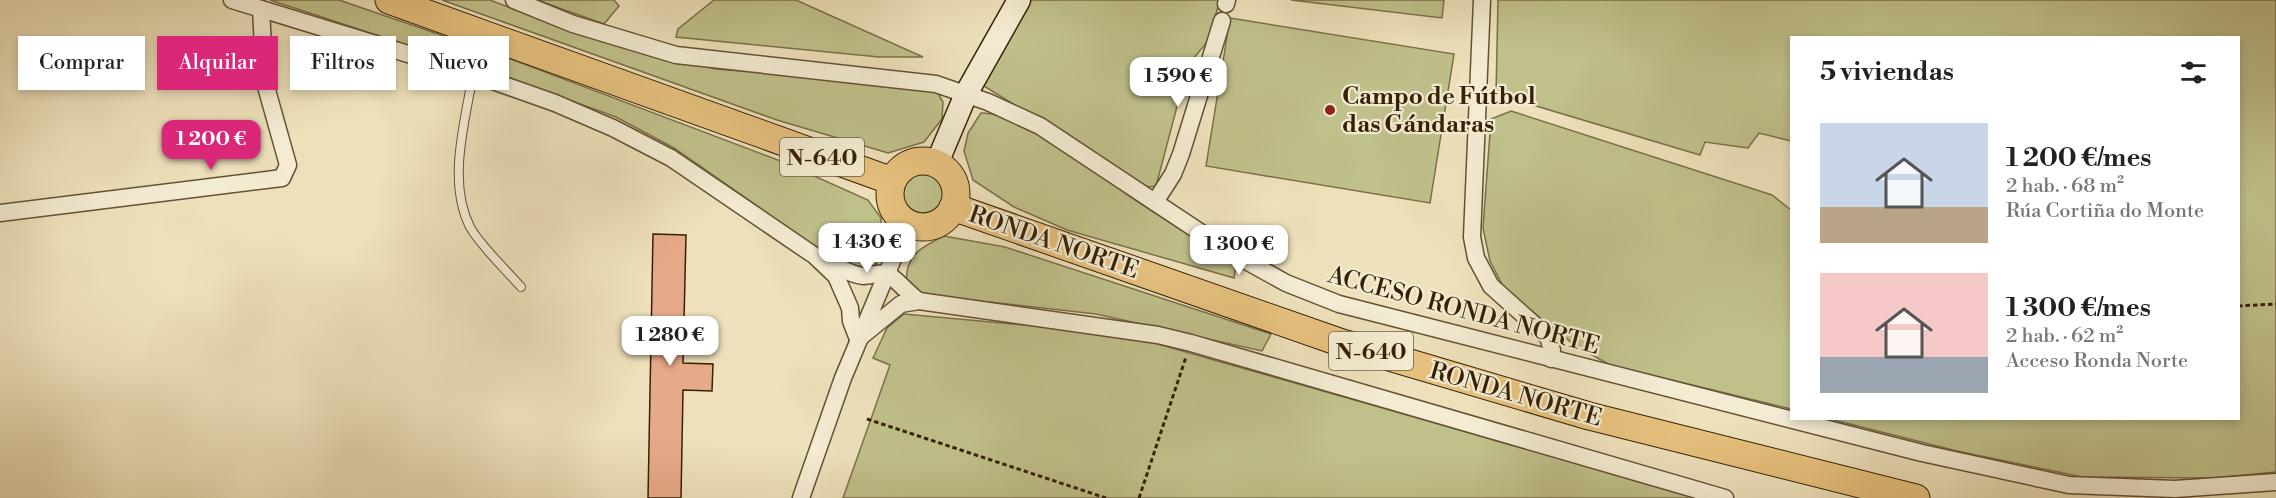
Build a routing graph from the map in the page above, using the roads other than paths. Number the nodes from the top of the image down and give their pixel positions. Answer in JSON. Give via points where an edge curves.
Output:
{"nodes":[{"id":1,"x":232,"y":0,"type":"edge"},
{"id":2,"x":389,"y":0,"type":"edge"},
{"id":3,"x":514,"y":0,"type":"edge"},
{"id":4,"x":1019,"y":0,"type":"edge"},
{"id":5,"x":1482,"y":0,"type":"edge"},
{"id":6,"x":261,"y":9,"type":"junction"},
{"id":7,"x":1222,"y":21,"type":"dead end"},
{"id":8,"x":408,"y":54,"type":"edge"},
{"id":9,"x":509,"y":87,"type":"edge"},
{"id":10,"x":470,"y":90,"type":"edge"},
{"id":11,"x":966,"y":93,"type":"junction"},
{"id":12,"x":937,"y":164,"type":"junction"},
{"id":13,"x":892,"y":181,"type":"junction"},
{"id":14,"x":1155,"y":202,"type":"junction"},
{"id":15,"x":953,"y":207,"type":"junction"},
{"id":16,"x":0,"y":213,"type":"edge"},
{"id":17,"x":909,"y":223,"type":"junction"},
{"id":18,"x":815,"y":256,"type":"junction"},
{"id":19,"x":886,"y":274,"type":"junction"},
{"id":20,"x":521,"y":287,"type":"dead end"},
{"id":21,"x":919,"y":301,"type":"junction"},
{"id":22,"x":858,"y":339,"type":"junction"},
{"id":23,"x":1551,"y":359,"type":"junction"},
{"id":24,"x":1790,"y":420,"type":"edge"},
{"id":25,"x":1792,"y":420,"type":"edge"},
{"id":26,"x":2276,"y":482,"type":"edge"},
{"id":27,"x":801,"y":498,"type":"edge"},
{"id":28,"x":1725,"y":498,"type":"edge"},
{"id":29,"x":1916,"y":498,"type":"edge"}],
"edges":[{"from":1,"to":6,"type":"street"},
{"from":2,"to":13,"type":"highway","number":"N-640"},
{"from":3,"to":11,"type":"street","name":"ACCESO RONDA NORTE","via":[[573,24],[676,55],[936,84]]},
{"from":4,"to":11,"type":"main road"},
{"from":5,"to":23,"type":"street","via":[[1472,237],[1476,258],[1491,286],[1548,337]]},
{"from":6,"to":8,"type":"street"},
{"from":6,"to":16,"type":"street","via":[[265,83],[288,165],[282,178]]},
{"from":7,"to":14,"type":"street","via":[[1181,154]]},
{"from":9,"to":18,"type":"street","via":[[555,103],[652,148]]},
{"from":10,"to":20,"type":"lane","via":[[459,195],[471,229]]},
{"from":11,"to":12,"type":"main road"},
{"from":11,"to":14,"type":"street","name":"ACCESO RONDA NORTE","via":[[1040,126]]},
{"from":12,"to":13,"type":"highway","number":"N-640","via":[[927,161],[906,165]]},
{"from":12,"to":15,"type":"highway","name":"RONDA NORTE","via":[[952,177],[956,197]]},
{"from":13,"to":17,"type":"highway","number":"N-640","via":[[890,201],[900,218]]},
{"from":14,"to":23,"type":"street","name":"ACCESO RONDA NORTE","via":[[1230,252],[1277,278],[1339,304]]},
{"from":15,"to":17,"type":"highway","name":"RONDA NORTE","via":[[939,222],[918,226]]},
{"from":15,"to":29,"type":"highway","name":"RONDA NORTE","number":"N-640","via":[[1342,343],[1589,416]]},
{"from":17,"to":19,"type":"street"},
{"from":18,"to":19,"type":"street","via":[[852,274]]},
{"from":18,"to":22,"type":"street","via":[[836,276]]},
{"from":19,"to":21,"type":"street"},
{"from":19,"to":22,"type":"street"},
{"from":21,"to":22,"type":"street","via":[[901,304]]},
{"from":21,"to":28,"type":"street","via":[[1191,343]]},
{"from":22,"to":27,"type":"street"},
{"from":23,"to":24,"type":"street","name":"ACCESO RONDA NORTE"},
{"from":25,"to":26,"type":"street","name":"ACCESO RONDA NORTE","via":[[2069,485],[2175,489]]}]}
